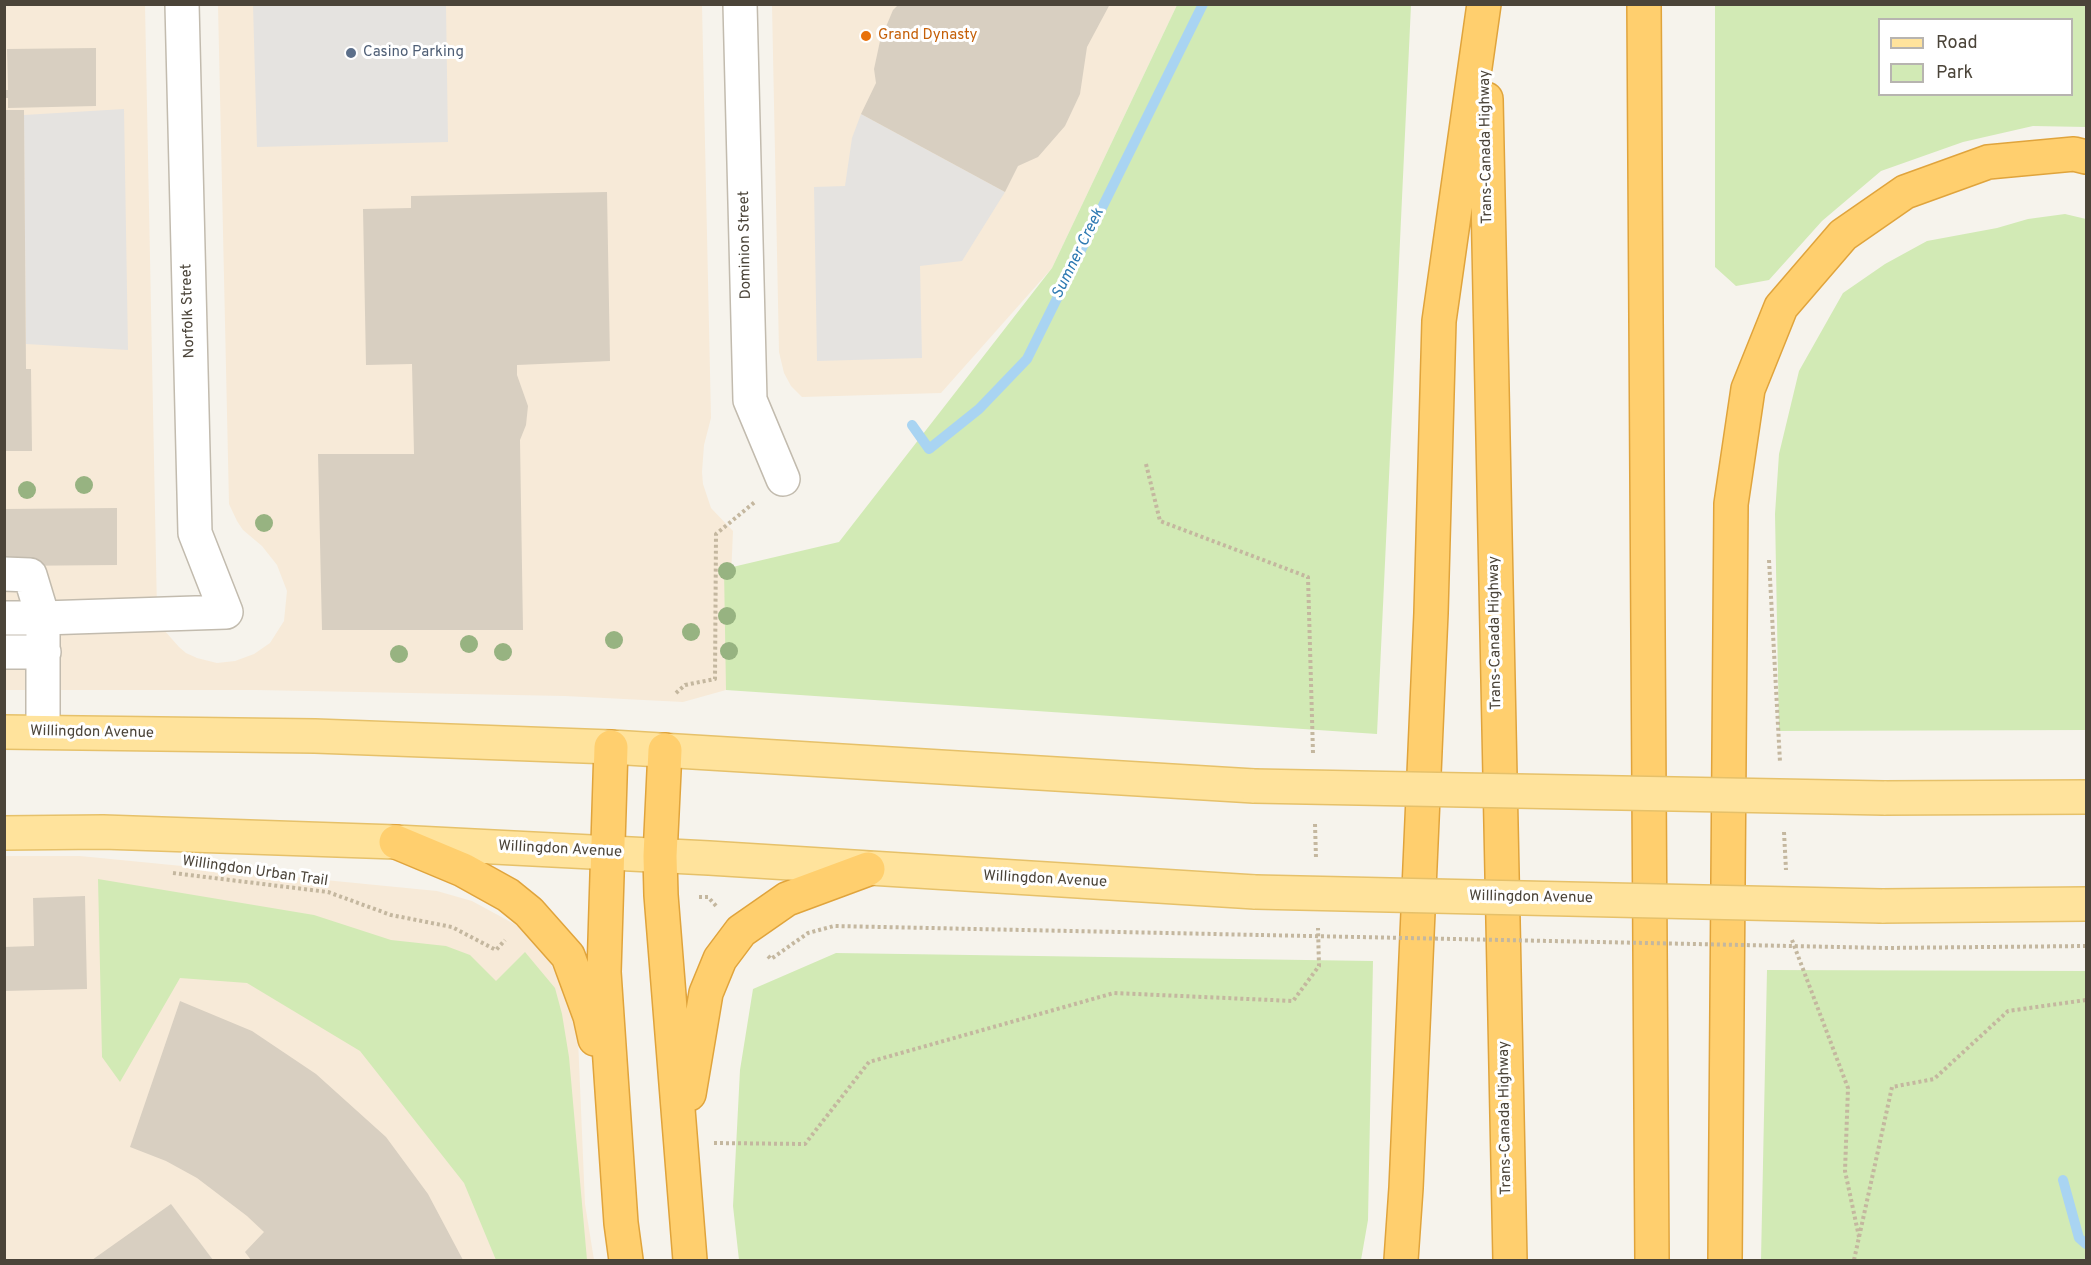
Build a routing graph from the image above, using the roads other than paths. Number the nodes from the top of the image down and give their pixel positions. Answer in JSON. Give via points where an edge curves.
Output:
{"nodes":[{"id":1,"x":182,"y":4,"type":"edge"},
{"id":2,"x":740,"y":4,"type":"edge"},
{"id":3,"x":1484,"y":4,"type":"edge"},
{"id":4,"x":1644,"y":4,"type":"edge"},
{"id":5,"x":2086,"y":156,"type":"edge"},
{"id":6,"x":783,"y":479,"type":"road end"},
{"id":7,"x":4,"y":574,"type":"edge"},
{"id":8,"x":4,"y":618,"type":"edge"},
{"id":9,"x":43,"y":618,"type":"junction"},
{"id":10,"x":4,"y":652,"type":"edge"},
{"id":11,"x":44,"y":652,"type":"junction"},
{"id":12,"x":4,"y":732,"type":"edge"},
{"id":13,"x":44,"y":732,"type":"junction"},
{"id":14,"x":611,"y":747,"type":"junction"},
{"id":15,"x":665,"y":750,"type":"junction"},
{"id":16,"x":2086,"y":797,"type":"edge"},
{"id":17,"x":4,"y":833,"type":"edge"},
{"id":18,"x":396,"y":842,"type":"junction"},
{"id":19,"x":607,"y":852,"type":"junction"},
{"id":20,"x":660,"y":856,"type":"junction"},
{"id":21,"x":868,"y":869,"type":"junction"},
{"id":22,"x":2086,"y":904,"type":"edge"},
{"id":23,"x":614,"y":1124,"type":"junction"},
{"id":24,"x":681,"y":1143,"type":"junction"},
{"id":25,"x":626,"y":1260,"type":"edge"},
{"id":26,"x":690,"y":1260,"type":"edge"},
{"id":27,"x":1401,"y":1260,"type":"edge"},
{"id":28,"x":1510,"y":1260,"type":"edge"},
{"id":29,"x":1652,"y":1260,"type":"edge"},
{"id":30,"x":1725,"y":1260,"type":"edge"}],
"edges":[{"from":1,"to":9,"type":"street","name":"Norfolk Street","via":[[195,533],[226,612]]},
{"from":2,"to":6,"type":"street","name":"Dominion Street","via":[[750,400]]},
{"from":3,"to":27,"type":"highway","via":[[1439,321],[1430,625]]},
{"from":3,"to":28,"type":"highway","name":"Trans-Canada Highway"},
{"from":4,"to":29,"type":"highway"},
{"from":5,"to":30,"type":"highway","via":[[1988,162],[1905,192],[1843,235],[1781,307],[1748,389],[1731,504]]},
{"from":7,"to":9,"type":"street","via":[[30,575]]},
{"from":8,"to":9,"type":"street"},
{"from":9,"to":11,"type":"street"},
{"from":10,"to":11,"type":"street"},
{"from":11,"to":13,"type":"street"},
{"from":12,"to":13,"type":"main road","name":"Willingdon Avenue"},
{"from":13,"to":14,"type":"main road","name":"Willingdon Avenue","via":[[315,736]]},
{"from":14,"to":15,"type":"main road","name":"Willingdon Avenue"},
{"from":14,"to":19,"type":"highway"},
{"from":15,"to":16,"type":"main road","name":"Willingdon Avenue","bridge":true,"via":[[1254,786],[1884,798]]},
{"from":15,"to":20,"type":"highway"},
{"from":17,"to":18,"type":"main road","name":"Willingdon Avenue","via":[[103,832]]},
{"from":18,"to":19,"type":"main road","name":"Willingdon Avenue"},
{"from":18,"to":23,"type":"highway","via":[[463,870],[508,895],[529,912],[568,956],[590,1016]]},
{"from":19,"to":20,"type":"main road","name":"Willingdon Avenue"},
{"from":19,"to":23,"type":"highway","via":[[604,972]]},
{"from":20,"to":21,"type":"main road","name":"Willingdon Avenue"},
{"from":20,"to":24,"type":"highway"},
{"from":21,"to":22,"type":"main road","name":"Willingdon Avenue","bridge":true,"via":[[1255,892],[1882,906]]},
{"from":21,"to":24,"type":"highway","via":[[787,899],[741,931],[720,959],[706,993]]},
{"from":23,"to":25,"type":"highway"},
{"from":24,"to":26,"type":"highway"}]}
